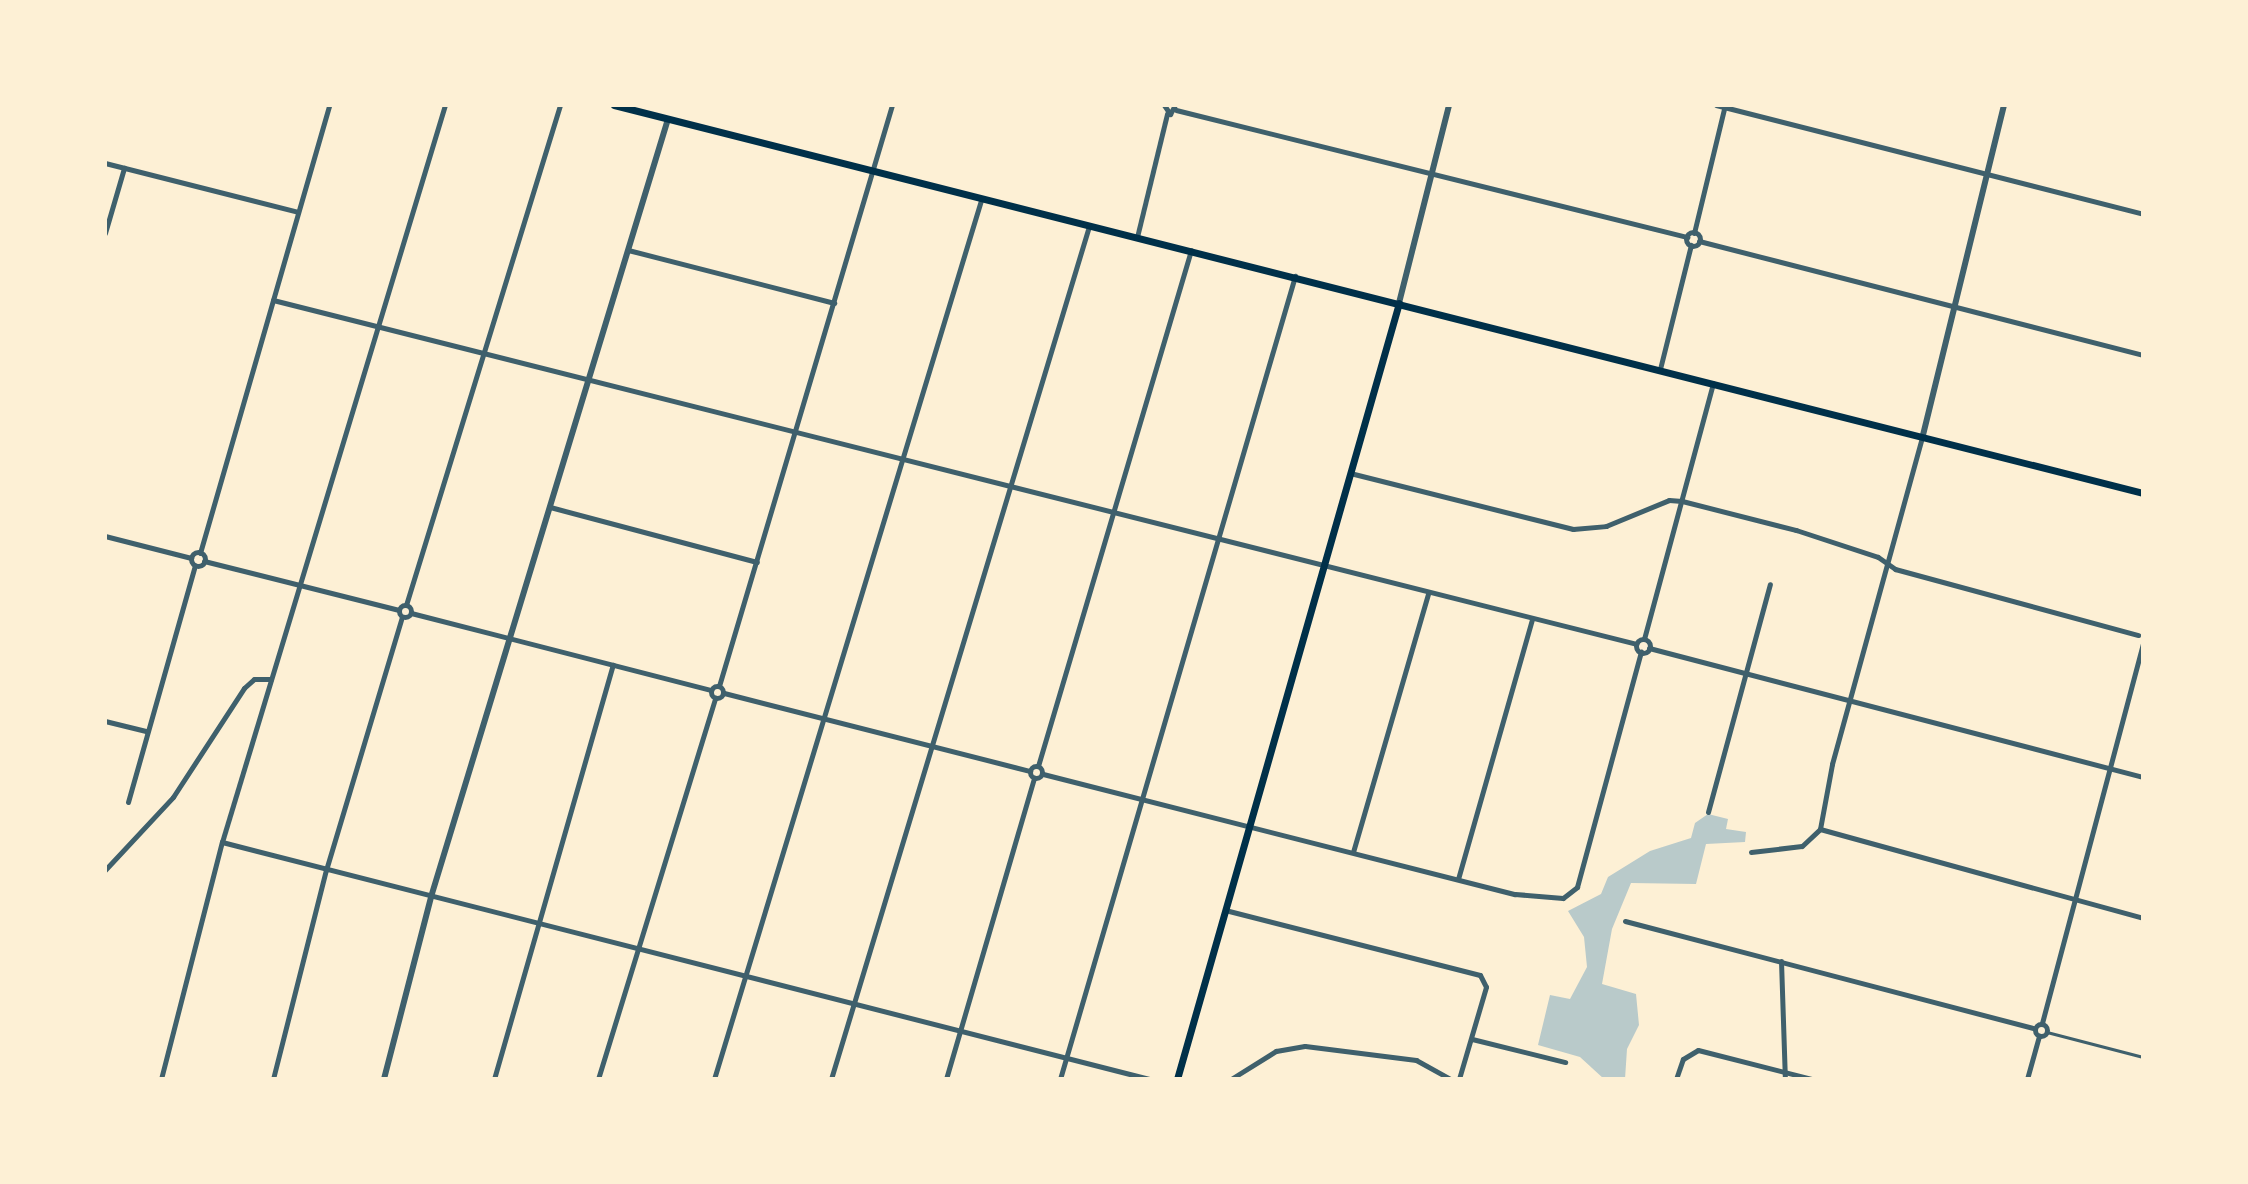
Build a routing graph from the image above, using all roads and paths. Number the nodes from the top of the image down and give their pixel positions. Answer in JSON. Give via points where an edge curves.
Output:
{"nodes":[{"id":1,"x":329,"y":105,"type":"edge"},
{"id":2,"x":445,"y":105,"type":"edge"},
{"id":3,"x":560,"y":105,"type":"edge"},
{"id":4,"x":614,"y":105,"type":"edge"},
{"id":5,"x":892,"y":105,"type":"edge"},
{"id":6,"x":1162,"y":105,"type":"edge"},
{"id":7,"x":1449,"y":105,"type":"edge"},
{"id":8,"x":1716,"y":105,"type":"edge"},
{"id":9,"x":2004,"y":105,"type":"edge"},
{"id":10,"x":1725,"y":106,"type":"edge"},
{"id":11,"x":1175,"y":107,"type":"edge"},
{"id":12,"x":1167,"y":114,"type":"junction"},
{"id":13,"x":667,"y":119,"type":"junction"},
{"id":14,"x":105,"y":163,"type":"edge"},
{"id":15,"x":124,"y":168,"type":"junction"},
{"id":16,"x":1988,"y":173,"type":"junction"},
{"id":17,"x":874,"y":174,"type":"junction"},
{"id":18,"x":1431,"y":174,"type":"junction"},
{"id":19,"x":981,"y":200,"type":"junction"},
{"id":20,"x":298,"y":212,"type":"junction"},
{"id":21,"x":2143,"y":214,"type":"edge"},
{"id":22,"x":1088,"y":226,"type":"junction"},
{"id":23,"x":105,"y":233,"type":"edge"},
{"id":24,"x":1694,"y":233,"type":"junction"},
{"id":25,"x":1137,"y":237,"type":"junction"},
{"id":26,"x":1687,"y":237,"type":"junction"},
{"id":27,"x":1699,"y":241,"type":"junction"},
{"id":28,"x":1691,"y":245,"type":"junction"},
{"id":29,"x":628,"y":250,"type":"junction"},
{"id":30,"x":1191,"y":250,"type":"junction"},
{"id":31,"x":1294,"y":276,"type":"junction"},
{"id":32,"x":273,"y":300,"type":"junction"},
{"id":33,"x":834,"y":303,"type":"junction"},
{"id":34,"x":1399,"y":303,"type":"junction"},
{"id":35,"x":1954,"y":304,"type":"junction"},
{"id":36,"x":379,"y":326,"type":"junction"},
{"id":37,"x":483,"y":353,"type":"junction"},
{"id":38,"x":2143,"y":355,"type":"edge"},
{"id":39,"x":1660,"y":369,"type":"junction"},
{"id":40,"x":588,"y":381,"type":"junction"},
{"id":41,"x":1713,"y":383,"type":"junction"},
{"id":42,"x":795,"y":433,"type":"junction"},
{"id":43,"x":1923,"y":435,"type":"junction"},
{"id":44,"x":901,"y":460,"type":"junction"},
{"id":45,"x":1350,"y":473,"type":"junction"},
{"id":46,"x":1009,"y":486,"type":"junction"},
{"id":47,"x":2143,"y":493,"type":"edge"},
{"id":48,"x":1682,"y":501,"type":"junction"},
{"id":49,"x":550,"y":507,"type":"junction"},
{"id":50,"x":1112,"y":513,"type":"junction"},
{"id":51,"x":105,"y":536,"type":"edge"},
{"id":52,"x":1218,"y":538,"type":"junction"},
{"id":53,"x":200,"y":553,"type":"junction"},
{"id":54,"x":191,"y":558,"type":"junction"},
{"id":55,"x":204,"y":561,"type":"junction"},
{"id":56,"x":757,"y":562,"type":"junction"},
{"id":57,"x":1888,"y":564,"type":"junction"},
{"id":58,"x":195,"y":565,"type":"junction"},
{"id":59,"x":1322,"y":566,"type":"junction"},
{"id":60,"x":1770,"y":584,"type":"dead end"},
{"id":61,"x":301,"y":585,"type":"junction"},
{"id":62,"x":1428,"y":594,"type":"junction"},
{"id":63,"x":406,"y":605,"type":"junction"},
{"id":64,"x":398,"y":610,"type":"junction"},
{"id":65,"x":411,"y":613,"type":"junction"},
{"id":66,"x":402,"y":617,"type":"junction"},
{"id":67,"x":1532,"y":620,"type":"junction"},
{"id":68,"x":2141,"y":633,"type":"edge"},
{"id":69,"x":509,"y":638,"type":"junction"},
{"id":70,"x":1644,"y":639,"type":"junction"},
{"id":71,"x":1636,"y":644,"type":"junction"},
{"id":72,"x":2143,"y":644,"type":"edge"},
{"id":73,"x":1649,"y":648,"type":"junction"},
{"id":74,"x":1641,"y":652,"type":"junction"},
{"id":75,"x":613,"y":665,"type":"junction"},
{"id":76,"x":1746,"y":673,"type":"junction"},
{"id":77,"x":271,"y":679,"type":"junction"},
{"id":78,"x":719,"y":685,"type":"junction"},
{"id":79,"x":711,"y":690,"type":"junction"},
{"id":80,"x":723,"y":693,"type":"junction"},
{"id":81,"x":715,"y":698,"type":"junction"},
{"id":82,"x":1851,"y":699,"type":"junction"},
{"id":83,"x":823,"y":719,"type":"junction"},
{"id":84,"x":105,"y":721,"type":"edge"},
{"id":85,"x":146,"y":731,"type":"junction"},
{"id":86,"x":930,"y":745,"type":"junction"},
{"id":87,"x":1038,"y":766,"type":"junction"},
{"id":88,"x":2110,"y":768,"type":"junction"},
{"id":89,"x":1030,"y":771,"type":"junction"},
{"id":90,"x":1042,"y":774,"type":"junction"},
{"id":91,"x":2143,"y":777,"type":"edge"},
{"id":92,"x":1034,"y":778,"type":"junction"},
{"id":93,"x":1142,"y":800,"type":"junction"},
{"id":94,"x":128,"y":802,"type":"dead end"},
{"id":95,"x":1708,"y":812,"type":"dead end"},
{"id":96,"x":1248,"y":826,"type":"junction"},
{"id":97,"x":1819,"y":829,"type":"junction"},
{"id":98,"x":222,"y":842,"type":"junction"},
{"id":99,"x":1353,"y":852,"type":"junction"},
{"id":100,"x":1751,"y":852,"type":"dead end"},
{"id":101,"x":105,"y":870,"type":"edge"},
{"id":102,"x":326,"y":870,"type":"junction"},
{"id":103,"x":1458,"y":879,"type":"junction"},
{"id":104,"x":431,"y":897,"type":"junction"},
{"id":105,"x":2075,"y":899,"type":"junction"},
{"id":106,"x":1225,"y":910,"type":"junction"},
{"id":107,"x":2143,"y":918,"type":"edge"},
{"id":108,"x":1625,"y":921,"type":"dead end"},
{"id":109,"x":535,"y":923,"type":"junction"},
{"id":110,"x":638,"y":950,"type":"junction"},
{"id":111,"x":1781,"y":961,"type":"junction"},
{"id":112,"x":745,"y":977,"type":"junction"},
{"id":113,"x":853,"y":1004,"type":"junction"},
{"id":114,"x":2042,"y":1023,"type":"junction"},
{"id":115,"x":2034,"y":1028,"type":"junction"},
{"id":116,"x":960,"y":1031,"type":"junction"},
{"id":117,"x":2047,"y":1032,"type":"junction"},
{"id":118,"x":2039,"y":1036,"type":"junction"},
{"id":119,"x":1472,"y":1039,"type":"junction"},
{"id":120,"x":2143,"y":1057,"type":"edge"},
{"id":121,"x":1066,"y":1058,"type":"junction"},
{"id":122,"x":1565,"y":1062,"type":"dead end"},
{"id":123,"x":1785,"y":1076,"type":"edge"},
{"id":124,"x":161,"y":1079,"type":"edge"},
{"id":125,"x":273,"y":1079,"type":"edge"},
{"id":126,"x":384,"y":1079,"type":"edge"},
{"id":127,"x":494,"y":1079,"type":"edge"},
{"id":128,"x":598,"y":1079,"type":"edge"},
{"id":129,"x":714,"y":1079,"type":"edge"},
{"id":130,"x":831,"y":1079,"type":"edge"},
{"id":131,"x":946,"y":1079,"type":"edge"},
{"id":132,"x":1060,"y":1079,"type":"edge"},
{"id":133,"x":1149,"y":1079,"type":"edge"},
{"id":134,"x":1177,"y":1079,"type":"edge"},
{"id":135,"x":1231,"y":1079,"type":"edge"},
{"id":136,"x":1450,"y":1079,"type":"edge"},
{"id":137,"x":1459,"y":1079,"type":"edge"},
{"id":138,"x":1676,"y":1079,"type":"edge"},
{"id":139,"x":1812,"y":1079,"type":"edge"},
{"id":140,"x":2027,"y":1079,"type":"edge"}],
"edges":[{"from":1,"to":20,"type":"street"},
{"from":2,"to":36,"type":"street"},
{"from":3,"to":37,"type":"street"},
{"from":4,"to":13,"type":"main road"},
{"from":5,"to":17,"type":"street"},
{"from":6,"to":12,"type":"street"},
{"from":7,"to":18,"type":"street"},
{"from":8,"to":10,"type":"street"},
{"from":9,"to":16,"type":"street"},
{"from":10,"to":16,"type":"street"},
{"from":10,"to":24,"type":"street"},
{"from":11,"to":12,"type":"street"},
{"from":11,"to":18,"type":"street"},
{"from":12,"to":25,"type":"street"},
{"from":13,"to":17,"type":"main road"},
{"from":13,"to":29,"type":"street"},
{"from":14,"to":15,"type":"street"},
{"from":15,"to":20,"type":"street"},
{"from":15,"to":23,"type":"street"},
{"from":16,"to":21,"type":"street"},
{"from":16,"to":35,"type":"street"},
{"from":17,"to":19,"type":"main road"},
{"from":17,"to":33,"type":"street"},
{"from":18,"to":26,"type":"street"},
{"from":18,"to":34,"type":"street"},
{"from":19,"to":22,"type":"main road"},
{"from":19,"to":44,"type":"street"},
{"from":20,"to":32,"type":"street"},
{"from":22,"to":25,"type":"main road"},
{"from":22,"to":46,"type":"street"},
{"from":24,"to":26,"type":"street"},
{"from":24,"to":27,"type":"street"},
{"from":25,"to":30,"type":"main road"},
{"from":26,"to":28,"type":"street"},
{"from":27,"to":28,"type":"street"},
{"from":27,"to":35,"type":"street"},
{"from":28,"to":39,"type":"street"},
{"from":29,"to":33,"type":"street"},
{"from":29,"to":40,"type":"street"},
{"from":30,"to":31,"type":"main road"},
{"from":30,"to":50,"type":"street"},
{"from":31,"to":34,"type":"main road"},
{"from":31,"to":52,"type":"street"},
{"from":32,"to":36,"type":"street"},
{"from":32,"to":53,"type":"street"},
{"from":33,"to":42,"type":"street"},
{"from":34,"to":39,"type":"main road"},
{"from":34,"to":45,"type":"main road"},
{"from":35,"to":38,"type":"street"},
{"from":35,"to":43,"type":"street"},
{"from":36,"to":37,"type":"street"},
{"from":36,"to":61,"type":"street"},
{"from":37,"to":40,"type":"street"},
{"from":37,"to":63,"type":"street"},
{"from":39,"to":41,"type":"main road"},
{"from":40,"to":42,"type":"street"},
{"from":40,"to":49,"type":"street"},
{"from":41,"to":43,"type":"main road"},
{"from":41,"to":48,"type":"street"},
{"from":42,"to":44,"type":"street"},
{"from":42,"to":56,"type":"street"},
{"from":43,"to":47,"type":"main road"},
{"from":43,"to":57,"type":"street"},
{"from":44,"to":46,"type":"street"},
{"from":44,"to":83,"type":"street"},
{"from":45,"to":48,"type":"street","via":[[1573,529],[1606,526],[1669,500]]},
{"from":45,"to":59,"type":"main road"},
{"from":46,"to":50,"type":"street"},
{"from":46,"to":86,"type":"street"},
{"from":48,"to":57,"type":"street","via":[[1788,527]]},
{"from":48,"to":70,"type":"street"},
{"from":49,"to":56,"type":"street"},
{"from":49,"to":69,"type":"street"},
{"from":50,"to":52,"type":"street"},
{"from":50,"to":87,"type":"street"},
{"from":51,"to":54,"type":"street"},
{"from":52,"to":59,"type":"street"},
{"from":52,"to":93,"type":"street"},
{"from":53,"to":54,"type":"street"},
{"from":53,"to":55,"type":"street"},
{"from":54,"to":58,"type":"street"},
{"from":55,"to":58,"type":"street"},
{"from":55,"to":61,"type":"street"},
{"from":56,"to":78,"type":"street"},
{"from":57,"to":68,"type":"street"},
{"from":57,"to":82,"type":"street"},
{"from":58,"to":85,"type":"street"},
{"from":59,"to":62,"type":"street"},
{"from":59,"to":96,"type":"main road"},
{"from":60,"to":76,"type":"street"},
{"from":61,"to":64,"type":"street"},
{"from":61,"to":77,"type":"street"},
{"from":62,"to":67,"type":"street"},
{"from":62,"to":99,"type":"street"},
{"from":63,"to":64,"type":"street"},
{"from":63,"to":65,"type":"street"},
{"from":64,"to":66,"type":"street"},
{"from":65,"to":66,"type":"street"},
{"from":65,"to":69,"type":"street"},
{"from":66,"to":102,"type":"street"},
{"from":67,"to":71,"type":"street"},
{"from":67,"to":103,"type":"street"},
{"from":68,"to":72,"type":"street"},
{"from":69,"to":75,"type":"street"},
{"from":69,"to":104,"type":"street"},
{"from":70,"to":71,"type":"street"},
{"from":70,"to":73,"type":"street"},
{"from":71,"to":74,"type":"street"},
{"from":72,"to":88,"type":"street"},
{"from":73,"to":74,"type":"street"},
{"from":73,"to":76,"type":"street"},
{"from":74,"to":103,"type":"street","via":[[1577,887],[1570,895],[1534,898]]},
{"from":75,"to":79,"type":"street"},
{"from":75,"to":109,"type":"street"},
{"from":76,"to":82,"type":"street"},
{"from":76,"to":95,"type":"street"},
{"from":77,"to":98,"type":"street"},
{"from":77,"to":101,"type":"street","via":[[249,682],[173,797]]},
{"from":78,"to":79,"type":"street"},
{"from":78,"to":80,"type":"street"},
{"from":79,"to":81,"type":"street"},
{"from":80,"to":81,"type":"street"},
{"from":80,"to":83,"type":"street"},
{"from":81,"to":110,"type":"street"},
{"from":82,"to":88,"type":"street"},
{"from":82,"to":97,"type":"street"},
{"from":83,"to":86,"type":"street"},
{"from":83,"to":112,"type":"street"},
{"from":84,"to":85,"type":"street"},
{"from":85,"to":94,"type":"street"},
{"from":86,"to":89,"type":"street"},
{"from":86,"to":113,"type":"street"},
{"from":87,"to":89,"type":"street"},
{"from":87,"to":90,"type":"street"},
{"from":88,"to":91,"type":"street"},
{"from":88,"to":105,"type":"street"},
{"from":89,"to":92,"type":"street"},
{"from":90,"to":92,"type":"street"},
{"from":90,"to":93,"type":"street"},
{"from":92,"to":116,"type":"street"},
{"from":93,"to":96,"type":"street"},
{"from":93,"to":121,"type":"street"},
{"from":96,"to":99,"type":"street"},
{"from":96,"to":106,"type":"main road"},
{"from":97,"to":100,"type":"street","via":[[1802,846]]},
{"from":97,"to":105,"type":"street"},
{"from":98,"to":102,"type":"street"},
{"from":98,"to":124,"type":"street"},
{"from":99,"to":103,"type":"street"},
{"from":102,"to":104,"type":"street"},
{"from":102,"to":125,"type":"street"},
{"from":104,"to":109,"type":"street"},
{"from":104,"to":126,"type":"street"},
{"from":105,"to":107,"type":"street"},
{"from":105,"to":114,"type":"street"},
{"from":106,"to":119,"type":"street","via":[[1483,978],[1486,987]]},
{"from":106,"to":134,"type":"main road"},
{"from":108,"to":111,"type":"street"},
{"from":109,"to":110,"type":"street"},
{"from":109,"to":127,"type":"street"},
{"from":110,"to":112,"type":"street"},
{"from":110,"to":128,"type":"street"},
{"from":111,"to":115,"type":"street"},
{"from":111,"to":123,"type":"street"},
{"from":112,"to":113,"type":"street"},
{"from":112,"to":129,"type":"street"},
{"from":113,"to":116,"type":"street"},
{"from":113,"to":130,"type":"street"},
{"from":114,"to":115,"type":"street"},
{"from":114,"to":117,"type":"street"},
{"from":115,"to":118,"type":"street"},
{"from":116,"to":121,"type":"street"},
{"from":116,"to":131,"type":"street"},
{"from":117,"to":118,"type":"street"},
{"from":117,"to":120,"type":"lane"},
{"from":118,"to":140,"type":"street"},
{"from":119,"to":122,"type":"street"},
{"from":119,"to":137,"type":"street"},
{"from":121,"to":132,"type":"street"},
{"from":121,"to":133,"type":"street"},
{"from":123,"to":138,"type":"street","via":[[1692,1051],[1683,1059]]},
{"from":123,"to":139,"type":"street"},
{"from":135,"to":136,"type":"street","via":[[1276,1051],[1305,1046],[1416,1059]]}]}
